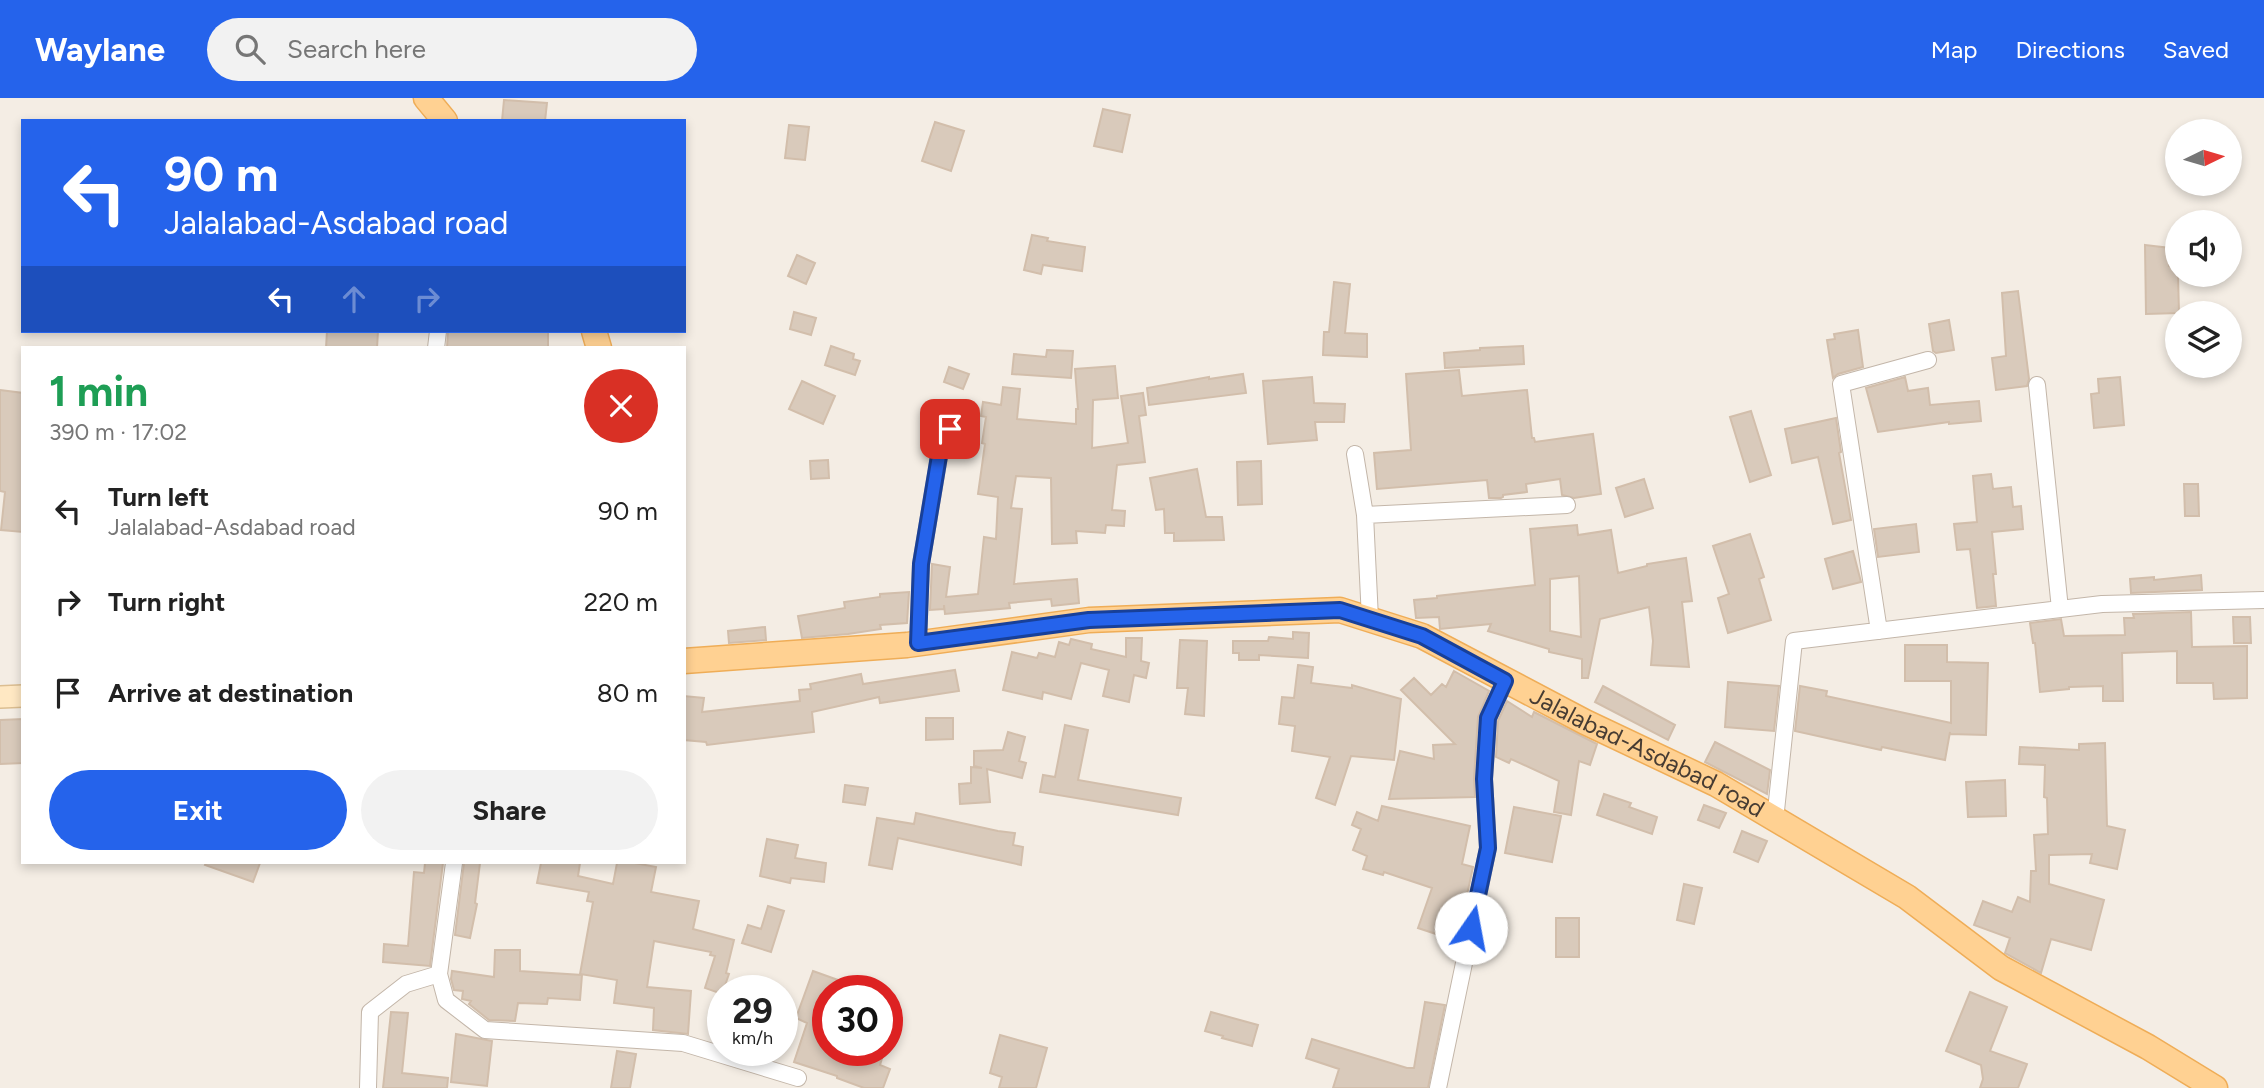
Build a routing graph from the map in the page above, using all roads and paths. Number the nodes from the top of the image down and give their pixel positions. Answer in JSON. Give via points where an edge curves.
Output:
{"nodes":[{"id":1,"x":426,"y":98,"type":"edge"},
{"id":2,"x":445,"y":112,"type":"edge"},
{"id":3,"x":1928,"y":360,"type":"dead end"},
{"id":4,"x":2037,"y":385,"type":"dead end"},
{"id":5,"x":950,"y":429,"type":"dead end"},
{"id":6,"x":1355,"y":454,"type":"dead end"},
{"id":7,"x":1567,"y":505,"type":"dead end"},
{"id":8,"x":1365,"y":515,"type":"junction"},
{"id":9,"x":2264,"y":600,"type":"edge"},
{"id":10,"x":2060,"y":609,"type":"junction"},
{"id":11,"x":1370,"y":620,"type":"junction"},
{"id":12,"x":1879,"y":631,"type":"junction"},
{"id":13,"x":918,"y":643,"type":"junction"},
{"id":14,"x":686,"y":661,"type":"edge"},
{"id":15,"x":1505,"y":681,"type":"junction"},
{"id":16,"x":21,"y":696,"type":"edge"},
{"id":17,"x":0,"y":698,"type":"edge"},
{"id":18,"x":1775,"y":820,"type":"junction"},
{"id":19,"x":454,"y":864,"type":"edge"},
{"id":20,"x":439,"y":974,"type":"junction"},
{"id":21,"x":798,"y":1079,"type":"dead end"},
{"id":22,"x":368,"y":1088,"type":"edge"},
{"id":23,"x":1438,"y":1088,"type":"edge"},
{"id":24,"x":2215,"y":1088,"type":"edge"}],
"edges":[{"from":1,"to":2,"type":"main road"},
{"from":3,"to":12,"type":"street","via":[[1841,384]]},
{"from":4,"to":10,"type":"street"},
{"from":5,"to":13,"type":"street","via":[[941,444],[921,564]]},
{"from":6,"to":8,"type":"street"},
{"from":7,"to":8,"type":"street"},
{"from":8,"to":11,"type":"street"},
{"from":9,"to":10,"type":"street"},
{"from":10,"to":12,"type":"street"},
{"from":11,"to":13,"type":"main road","name":"Jalalabad-Asdabad road","via":[[1340,610],[1089,620]]},
{"from":11,"to":15,"type":"main road","name":"Jalalabad-Asdabad road","via":[[1422,636]]},
{"from":12,"to":18,"type":"street","via":[[1794,641]]},
{"from":13,"to":14,"type":"main road","name":"Jalalabad-Asdabad road"},
{"from":15,"to":18,"type":"main road","name":"Jalalabad-Asdabad road","via":[[1716,784]]},
{"from":15,"to":23,"type":"street","via":[[1488,718],[1484,779],[1488,848]]},
{"from":16,"to":17,"type":"street"},
{"from":18,"to":24,"type":"main road","name":"Jalalabad-Asdabad road","via":[[1907,897],[2001,968]]},
{"from":19,"to":20,"type":"street"},
{"from":20,"to":21,"type":"street","via":[[446,1000],[485,1030],[683,1043]]},
{"from":20,"to":22,"type":"street","via":[[406,984],[370,1012]]}]}
